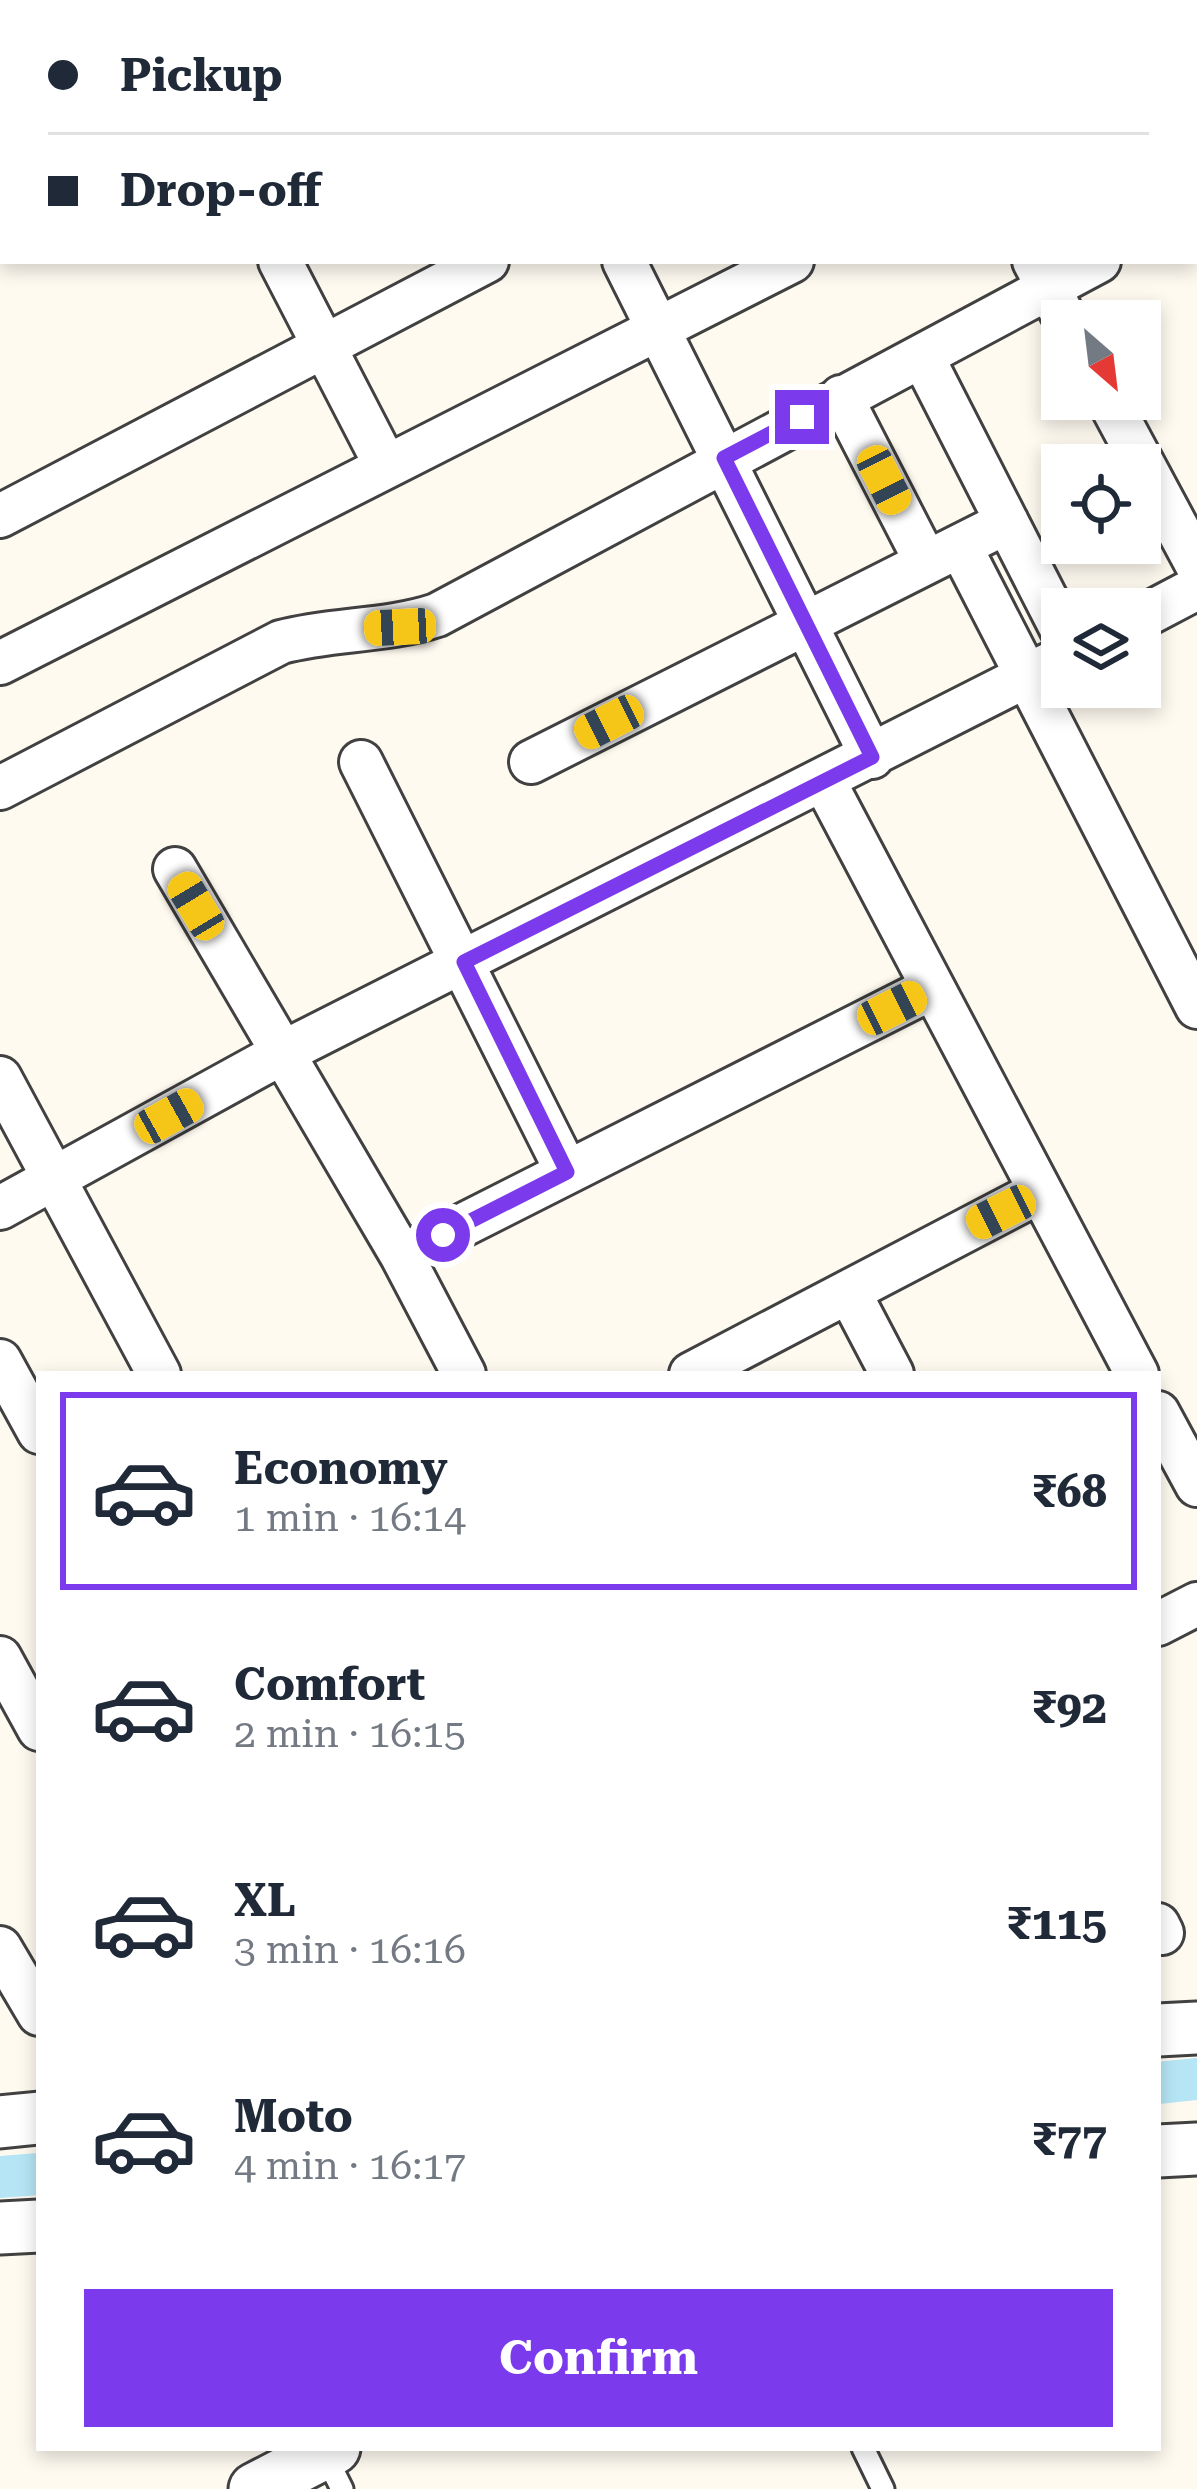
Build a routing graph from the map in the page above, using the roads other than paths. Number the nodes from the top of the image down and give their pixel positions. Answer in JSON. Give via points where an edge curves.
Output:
{"nodes":[{"id":1,"x":282,"y":264,"type":"edge"},
{"id":2,"x":482,"y":264,"type":"edge"},
{"id":3,"x":625,"y":264,"type":"edge"},
{"id":4,"x":786,"y":264,"type":"edge"},
{"id":5,"x":1094,"y":264,"type":"edge"},
{"id":6,"x":1050,"y":290,"type":"edge"},
{"id":7,"x":656,"y":330,"type":"junction"},
{"id":8,"x":323,"y":346,"type":"junction"},
{"id":9,"x":922,"y":356,"type":"junction"},
{"id":10,"x":841,"y":397,"type":"junction"},
{"id":11,"x":1120,"y":420,"type":"edge"},
{"id":12,"x":724,"y":458,"type":"junction"},
{"id":13,"x":386,"y":466,"type":"junction"},
{"id":14,"x":0,"y":516,"type":"edge"},
{"id":15,"x":1007,"y":522,"type":"junction"},
{"id":16,"x":1192,"y":543,"type":"edge"},
{"id":17,"x":943,"y":554,"type":"junction"},
{"id":18,"x":1197,"y":588,"type":"edge"},
{"id":19,"x":1041,"y":589,"type":"edge"},
{"id":20,"x":1161,"y":607,"type":"edge"},
{"id":21,"x":805,"y":621,"type":"junction"},
{"id":22,"x":0,"y":663,"type":"edge"},
{"id":23,"x":1041,"y":664,"type":"edge"},
{"id":24,"x":1041,"y":669,"type":"edge"},
{"id":25,"x":1062,"y":708,"type":"edge"},
{"id":26,"x":872,"y":757,"type":"junction"},
{"id":27,"x":361,"y":762,"type":"dead end"},
{"id":28,"x":531,"y":762,"type":"dead end"},
{"id":29,"x":824,"y":781,"type":"junction"},
{"id":30,"x":0,"y":788,"type":"edge"},
{"id":31,"x":175,"y":869,"type":"dead end"},
{"id":32,"x":464,"y":962,"type":"junction"},
{"id":33,"x":932,"y":988,"type":"junction"},
{"id":34,"x":1197,"y":1007,"type":"edge"},
{"id":35,"x":282,"y":1053,"type":"junction"},
{"id":36,"x":0,"y":1078,"type":"edge"},
{"id":37,"x":567,"y":1172,"type":"junction"},
{"id":38,"x":57,"y":1179,"type":"junction"},
{"id":39,"x":1039,"y":1192,"type":"junction"},
{"id":40,"x":0,"y":1208,"type":"edge"},
{"id":41,"x":402,"y":1256,"type":"junction"},
{"id":42,"x":849,"y":1292,"type":"junction"},
{"id":43,"x":0,"y":1361,"type":"edge"},
{"id":44,"x":157,"y":1371,"type":"edge"},
{"id":45,"x":462,"y":1371,"type":"edge"},
{"id":46,"x":697,"y":1371,"type":"edge"},
{"id":47,"x":890,"y":1371,"type":"edge"},
{"id":48,"x":1135,"y":1371,"type":"edge"},
{"id":49,"x":1161,"y":1419,"type":"edge"},
{"id":50,"x":36,"y":1427,"type":"edge"},
{"id":51,"x":1197,"y":1485,"type":"edge"},
{"id":52,"x":1197,"y":1604,"type":"edge"},
{"id":53,"x":1161,"y":1622,"type":"edge"},
{"id":54,"x":0,"y":1658,"type":"edge"},
{"id":55,"x":28,"y":1724,"type":"edge"},
{"id":56,"x":0,"y":1948,"type":"edge"},
{"id":57,"x":36,"y":2009,"type":"edge"},
{"id":58,"x":1197,"y":2028,"type":"edge"},
{"id":59,"x":1161,"y":2030,"type":"edge"},
{"id":60,"x":36,"y":2118,"type":"edge"},
{"id":61,"x":0,"y":2122,"type":"edge"},
{"id":62,"x":1197,"y":2149,"type":"edge"},
{"id":63,"x":1161,"y":2151,"type":"edge"},
{"id":64,"x":36,"y":2226,"type":"edge"},
{"id":65,"x":0,"y":2228,"type":"edge"},
{"id":66,"x":864,"y":2451,"type":"edge"},
{"id":67,"x":333,"y":2463,"type":"edge"},
{"id":68,"x":255,"y":2489,"type":"edge"},
{"id":69,"x":883,"y":2489,"type":"edge"}],
"edges":[{"from":1,"to":8,"type":"street"},
{"from":2,"to":8,"type":"street"},
{"from":3,"to":7,"type":"street"},
{"from":4,"to":7,"type":"street"},
{"from":5,"to":6,"type":"street"},
{"from":6,"to":9,"type":"street"},
{"from":7,"to":12,"type":"street"},
{"from":7,"to":13,"type":"street"},
{"from":8,"to":13,"type":"street"},
{"from":8,"to":14,"type":"street"},
{"from":9,"to":10,"type":"street"},
{"from":9,"to":15,"type":"street"},
{"from":10,"to":12,"type":"street"},
{"from":10,"to":17,"type":"street"},
{"from":11,"to":16,"type":"street"},
{"from":12,"to":21,"type":"street"},
{"from":12,"to":30,"type":"street","via":[[437,615],[281,642]]},
{"from":13,"to":22,"type":"street"},
{"from":15,"to":17,"type":"street"},
{"from":15,"to":19,"type":"street"},
{"from":17,"to":21,"type":"street"},
{"from":17,"to":23,"type":"street"},
{"from":18,"to":20,"type":"street"},
{"from":21,"to":26,"type":"street"},
{"from":21,"to":28,"type":"street"},
{"from":24,"to":26,"type":"street"},
{"from":25,"to":34,"type":"street"},
{"from":26,"to":29,"type":"street"},
{"from":27,"to":32,"type":"street"},
{"from":29,"to":32,"type":"street"},
{"from":29,"to":33,"type":"street"},
{"from":31,"to":35,"type":"street"},
{"from":32,"to":35,"type":"street"},
{"from":32,"to":37,"type":"street"},
{"from":33,"to":37,"type":"street"},
{"from":33,"to":39,"type":"street"},
{"from":35,"to":38,"type":"street"},
{"from":35,"to":41,"type":"street"},
{"from":36,"to":38,"type":"street"},
{"from":37,"to":41,"type":"street"},
{"from":38,"to":40,"type":"street"},
{"from":38,"to":44,"type":"street"},
{"from":39,"to":42,"type":"street"},
{"from":39,"to":48,"type":"street"},
{"from":41,"to":45,"type":"street"},
{"from":42,"to":46,"type":"street"},
{"from":42,"to":47,"type":"street"},
{"from":43,"to":50,"type":"street"},
{"from":49,"to":51,"type":"street"},
{"from":52,"to":53,"type":"street"},
{"from":54,"to":55,"type":"street"},
{"from":56,"to":57,"type":"street"},
{"from":58,"to":59,"type":"street"},
{"from":60,"to":61,"type":"street"},
{"from":62,"to":63,"type":"street"},
{"from":64,"to":65,"type":"street"},
{"from":66,"to":69,"type":"lane"},
{"from":67,"to":68,"type":"street"}]}
